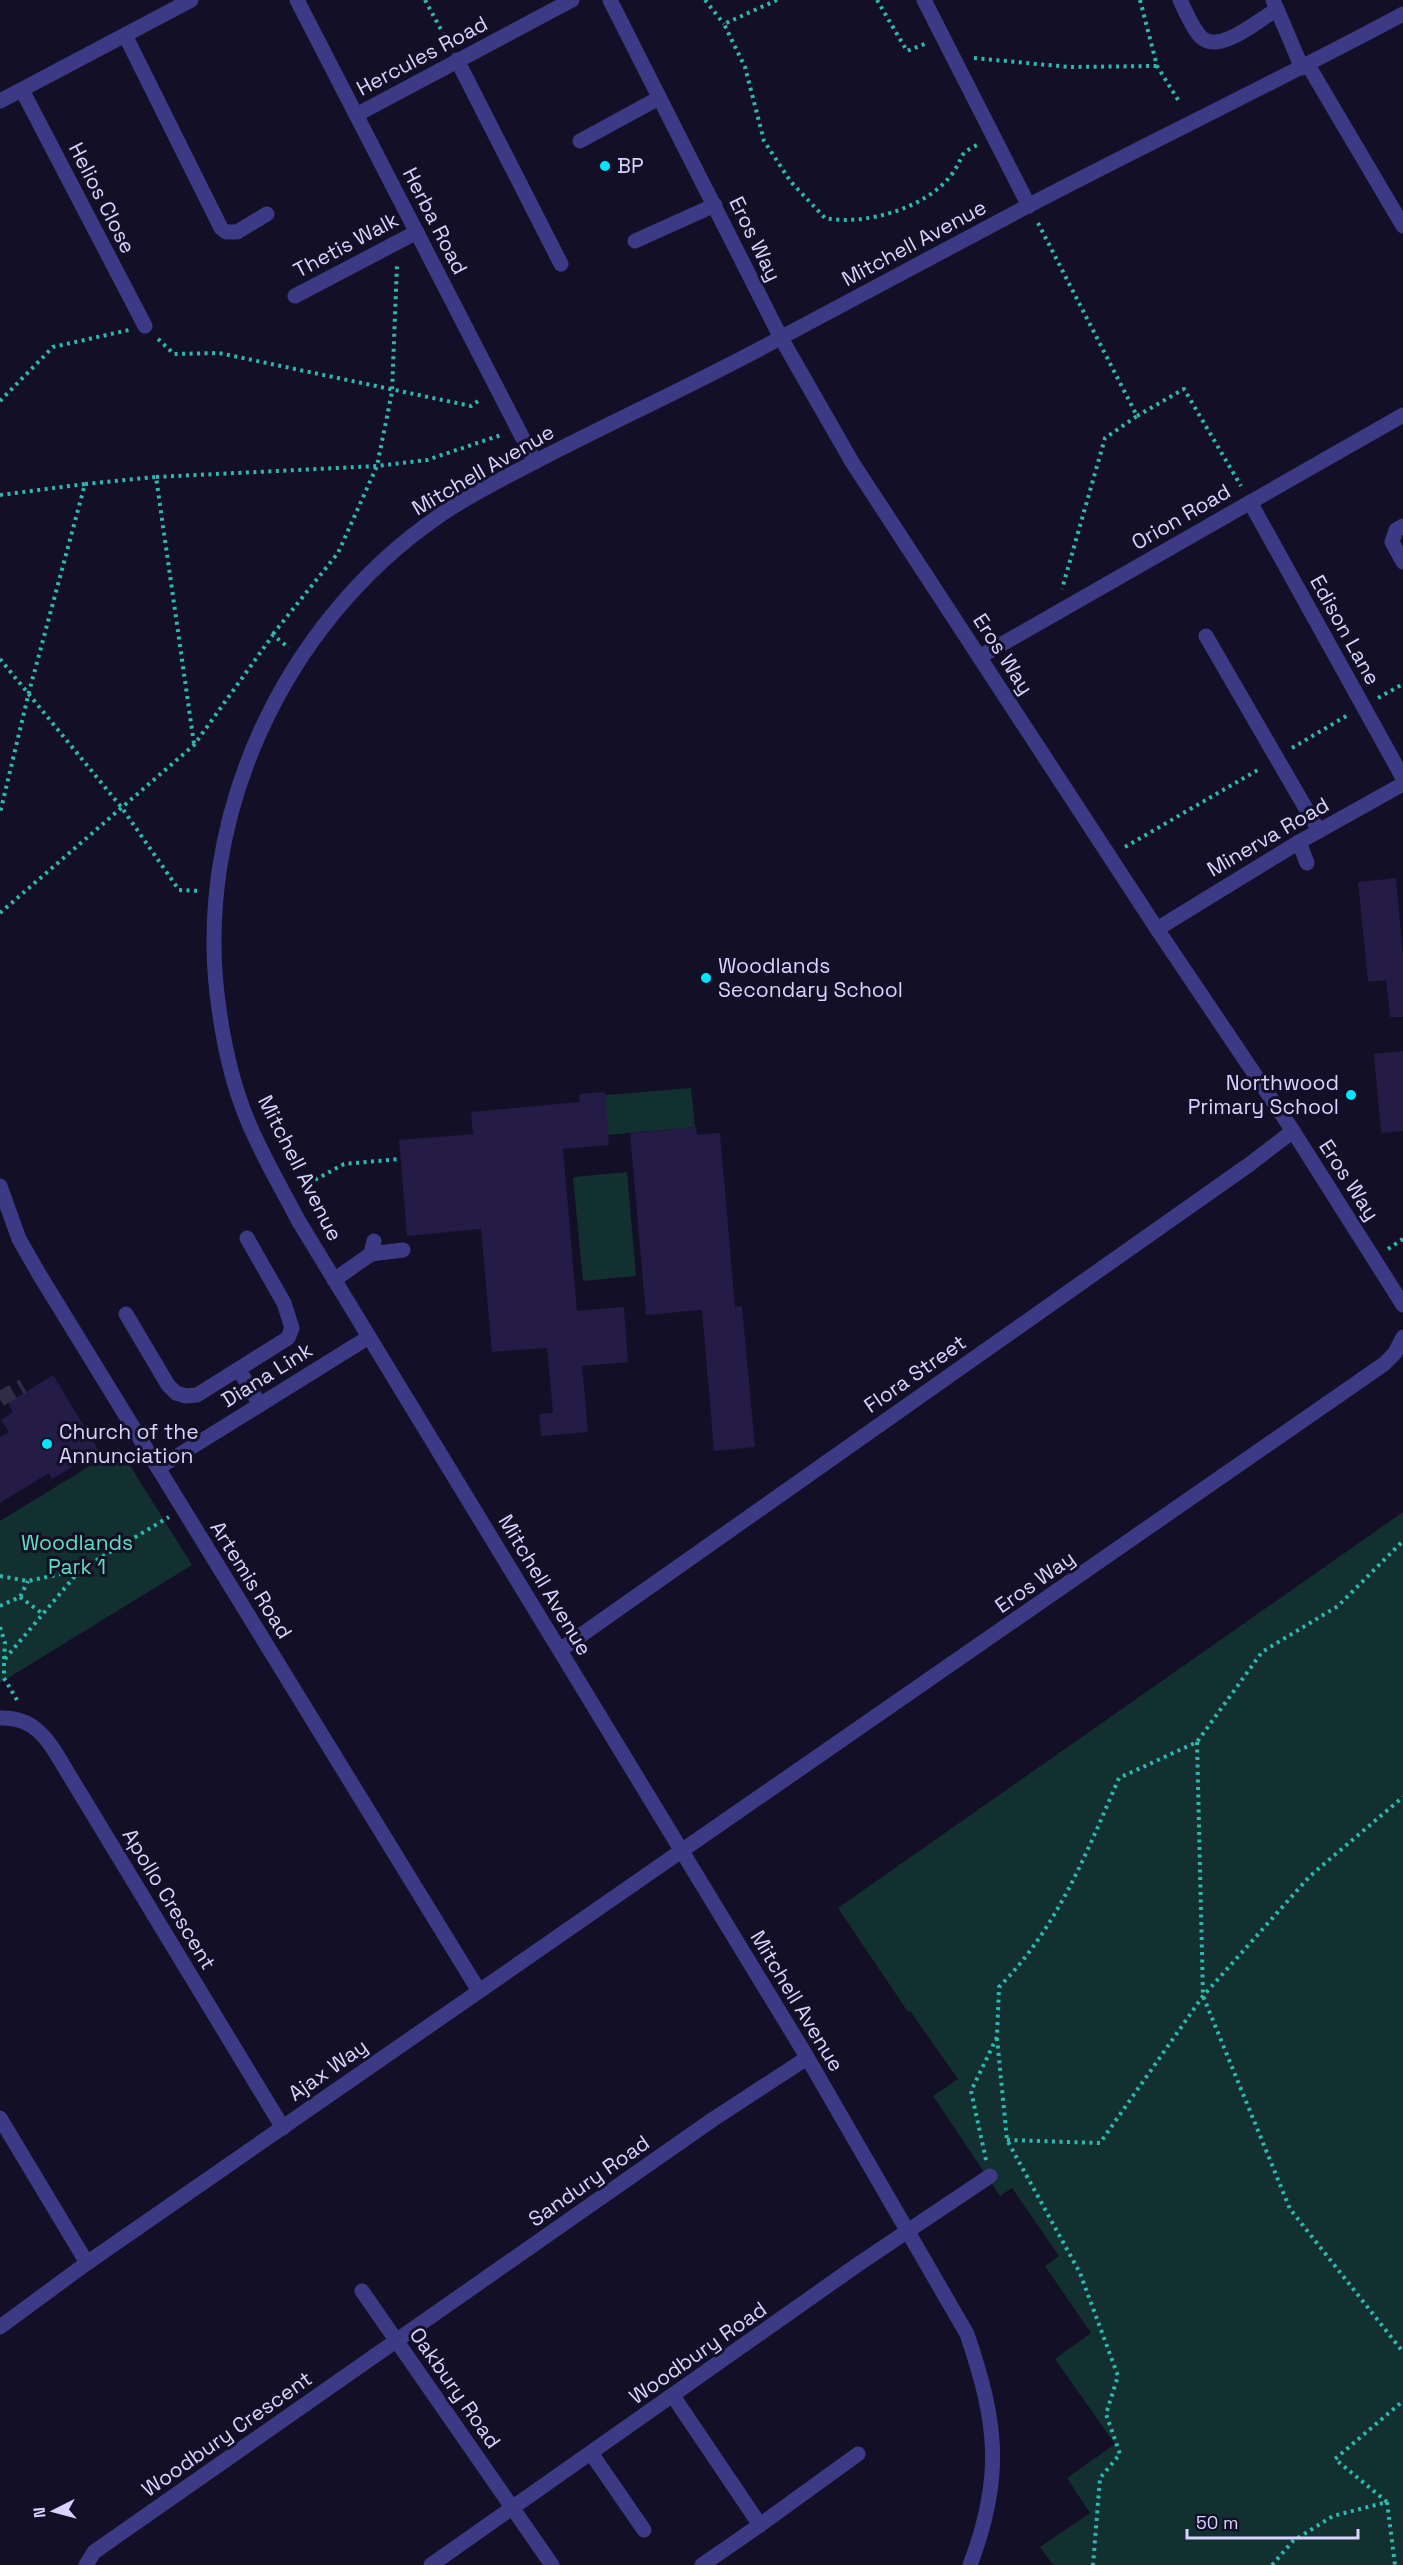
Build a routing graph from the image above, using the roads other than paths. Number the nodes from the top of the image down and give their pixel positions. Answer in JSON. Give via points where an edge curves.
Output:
{"nodes":[{"id":1,"x":297,"y":0,"type":"edge"},
{"id":2,"x":572,"y":0,"type":"edge"},
{"id":3,"x":610,"y":0,"type":"edge"},
{"id":4,"x":924,"y":0,"type":"edge"},
{"id":5,"x":1180,"y":0,"type":"edge"},
{"id":6,"x":182,"y":2,"type":"edge"},
{"id":7,"x":1274,"y":5,"type":"edge"},
{"id":8,"x":1403,"y":14,"type":"edge"},
{"id":9,"x":125,"y":35,"type":"junction"},
{"id":10,"x":457,"y":60,"type":"junction"},
{"id":11,"x":1305,"y":66,"type":"junction"},
{"id":12,"x":22,"y":90,"type":"junction"},
{"id":13,"x":659,"y":98,"type":"junction"},
{"id":14,"x":0,"y":101,"type":"edge"},
{"id":15,"x":356,"y":115,"type":"junction"},
{"id":16,"x":580,"y":141,"type":"dead end"},
{"id":17,"x":715,"y":205,"type":"junction"},
{"id":18,"x":1029,"y":206,"type":"junction"},
{"id":19,"x":267,"y":214,"type":"dead end"},
{"id":20,"x":1403,"y":226,"type":"edge"},
{"id":21,"x":417,"y":232,"type":"junction"},
{"id":22,"x":635,"y":241,"type":"dead end"},
{"id":23,"x":561,"y":264,"type":"dead end"},
{"id":24,"x":295,"y":296,"type":"dead end"},
{"id":25,"x":145,"y":326,"type":"road end"},
{"id":26,"x":781,"y":338,"type":"junction"},
{"id":27,"x":1403,"y":415,"type":"edge"},
{"id":28,"x":535,"y":462,"type":"junction"},
{"id":29,"x":1251,"y":502,"type":"junction"},
{"id":30,"x":1403,"y":526,"type":"edge"},
{"id":31,"x":1403,"y":562,"type":"edge"},
{"id":32,"x":1206,"y":636,"type":"dead end"},
{"id":33,"x":981,"y":656,"type":"junction"},
{"id":34,"x":1403,"y":778,"type":"edge"},
{"id":35,"x":1403,"y":784,"type":"edge"},
{"id":36,"x":1320,"y":831,"type":"junction"},
{"id":37,"x":1299,"y":842,"type":"junction"},
{"id":38,"x":1307,"y":863,"type":"dead end"},
{"id":39,"x":1157,"y":929,"type":"junction"},
{"id":40,"x":1293,"y":1131,"type":"junction"},
{"id":41,"x":0,"y":1186,"type":"edge"},
{"id":42,"x":247,"y":1238,"type":"dead end"},
{"id":43,"x":403,"y":1250,"type":"dead end"},
{"id":44,"x":334,"y":1280,"type":"junction"},
{"id":45,"x":1403,"y":1305,"type":"edge"},
{"id":46,"x":126,"y":1314,"type":"dead end"},
{"id":47,"x":369,"y":1336,"type":"junction"},
{"id":48,"x":1403,"y":1337,"type":"edge"},
{"id":49,"x":239,"y":1370,"type":"junction"},
{"id":50,"x":260,"y":1405,"type":"junction"},
{"id":51,"x":158,"y":1468,"type":"junction"},
{"id":52,"x":560,"y":1650,"type":"junction"},
{"id":53,"x":0,"y":1718,"type":"edge"},
{"id":54,"x":683,"y":1852,"type":"junction"},
{"id":55,"x":479,"y":1991,"type":"junction"},
{"id":56,"x":807,"y":2058,"type":"junction"},
{"id":57,"x":0,"y":2118,"type":"edge"},
{"id":58,"x":283,"y":2128,"type":"junction"},
{"id":59,"x":990,"y":2176,"type":"road end"},
{"id":60,"x":907,"y":2232,"type":"junction"},
{"id":61,"x":87,"y":2263,"type":"junction"},
{"id":62,"x":362,"y":2291,"type":"dead end"},
{"id":63,"x":0,"y":2327,"type":"edge"},
{"id":64,"x":397,"y":2341,"type":"junction"},
{"id":65,"x":673,"y":2396,"type":"junction"},
{"id":66,"x":591,"y":2453,"type":"junction"},
{"id":67,"x":858,"y":2454,"type":"dead end"},
{"id":68,"x":512,"y":2508,"type":"junction"},
{"id":69,"x":760,"y":2525,"type":"junction"},
{"id":70,"x":644,"y":2530,"type":"dead end"},
{"id":71,"x":711,"y":2563,"type":"edge"},
{"id":72,"x":86,"y":2565,"type":"edge"},
{"id":73,"x":431,"y":2565,"type":"edge"},
{"id":74,"x":552,"y":2565,"type":"edge"},
{"id":75,"x":970,"y":2565,"type":"edge"}],
"edges":[{"from":1,"to":15,"type":"street","name":"Herba Road"},
{"from":2,"to":10,"type":"street","name":"Hercules Road"},
{"from":3,"to":13,"type":"street","name":"Eros Way"},
{"from":4,"to":18,"type":"street"},
{"from":5,"to":7,"type":"street","via":[[1198,33],[1212,43],[1222,43]]},
{"from":6,"to":9,"type":"street"},
{"from":7,"to":11,"type":"street"},
{"from":8,"to":11,"type":"street","name":"Mitchell Avenue"},
{"from":9,"to":12,"type":"street"},
{"from":9,"to":19,"type":"street","via":[[222,228],[226,232],[237,231]]},
{"from":10,"to":15,"type":"street","name":"Hercules Road"},
{"from":10,"to":23,"type":"street"},
{"from":11,"to":18,"type":"street","name":"Mitchell Avenue"},
{"from":11,"to":20,"type":"street"},
{"from":12,"to":14,"type":"street"},
{"from":12,"to":25,"type":"street","name":"Helios Close"},
{"from":13,"to":16,"type":"street"},
{"from":13,"to":17,"type":"street","name":"Eros Way"},
{"from":15,"to":21,"type":"street","name":"Herba Road"},
{"from":17,"to":22,"type":"street"},
{"from":17,"to":26,"type":"street","name":"Eros Way"},
{"from":18,"to":26,"type":"street","name":"Mitchell Avenue"},
{"from":21,"to":24,"type":"street","name":"Thetis Walk"},
{"from":21,"to":28,"type":"street","name":"Herba Road"},
{"from":26,"to":28,"type":"street","name":"Mitchell Avenue"},
{"from":26,"to":33,"type":"street","name":"Eros Way","via":[[852,462]]},
{"from":27,"to":29,"type":"street","name":"Orion Road"},
{"from":28,"to":44,"type":"street","name":"Mitchell Avenue","via":[[416,532],[344,601],[272,704],[239,784],[217,892],[215,948],[220,1014],[246,1117]]},
{"from":29,"to":33,"type":"street","name":"Orion Road"},
{"from":29,"to":34,"type":"street","name":"Edison Lane"},
{"from":30,"to":31,"type":"street","via":[[1392,542]]},
{"from":32,"to":36,"type":"street"},
{"from":33,"to":39,"type":"street","name":"Eros Way"},
{"from":35,"to":36,"type":"street","name":"Minerva Road"},
{"from":36,"to":37,"type":"street","name":"Minerva Road"},
{"from":37,"to":38,"type":"street"},
{"from":37,"to":39,"type":"street","name":"Minerva Road"},
{"from":39,"to":40,"type":"street","name":"Eros Way"},
{"from":40,"to":45,"type":"street","name":"Eros Way"},
{"from":40,"to":52,"type":"street","name":"Flora Street"},
{"from":41,"to":51,"type":"street","name":"Artemis Road","via":[[19,1239]]},
{"from":42,"to":49,"type":"street","via":[[284,1303],[292,1328],[288,1338]]},
{"from":43,"to":44,"type":"street","via":[[373,1247]]},
{"from":44,"to":47,"type":"street","name":"Mitchell Avenue"},
{"from":46,"to":49,"type":"street","via":[[176,1393],[197,1395]]},
{"from":47,"to":50,"type":"street","name":"Diana Link"},
{"from":47,"to":52,"type":"street","name":"Mitchell Avenue"},
{"from":48,"to":54,"type":"street","name":"Eros Way","via":[[1384,1364]]},
{"from":49,"to":50,"type":"street"},
{"from":50,"to":51,"type":"street","name":"Diana Link"},
{"from":51,"to":55,"type":"street","name":"Artemis Road"},
{"from":52,"to":54,"type":"street","name":"Mitchell Avenue"},
{"from":53,"to":58,"type":"street","name":"Apollo Crescent","via":[[17,1718],[32,1725],[54,1750]]},
{"from":54,"to":55,"type":"street","name":"Ajax Way"},
{"from":54,"to":56,"type":"street","name":"Mitchell Avenue"},
{"from":55,"to":58,"type":"street","name":"Ajax Way"},
{"from":56,"to":60,"type":"street","name":"Mitchell Avenue"},
{"from":56,"to":64,"type":"street","name":"Sandury Road"},
{"from":57,"to":61,"type":"street"},
{"from":58,"to":61,"type":"street","name":"Ajax Way"},
{"from":59,"to":60,"type":"street","name":"Woodbury Road"},
{"from":60,"to":65,"type":"street","name":"Woodbury Road"},
{"from":60,"to":75,"type":"street","name":"Mitchell Avenue","via":[[967,2334],[991,2419],[993,2483],[984,2529]]},
{"from":61,"to":63,"type":"street","name":"Ajax Way"},
{"from":62,"to":64,"type":"street","name":"Oakbury Road"},
{"from":64,"to":68,"type":"street","name":"Oakbury Road"},
{"from":64,"to":72,"type":"street","name":"Woodbury Crescent","via":[[94,2552]]},
{"from":65,"to":66,"type":"street","name":"Woodbury Road"},
{"from":65,"to":69,"type":"street"},
{"from":66,"to":68,"type":"street","name":"Woodbury Road"},
{"from":66,"to":70,"type":"street"},
{"from":67,"to":69,"type":"street"},
{"from":68,"to":73,"type":"street"},
{"from":68,"to":74,"type":"street","name":"Oakbury Road"},
{"from":69,"to":71,"type":"street"}]}
